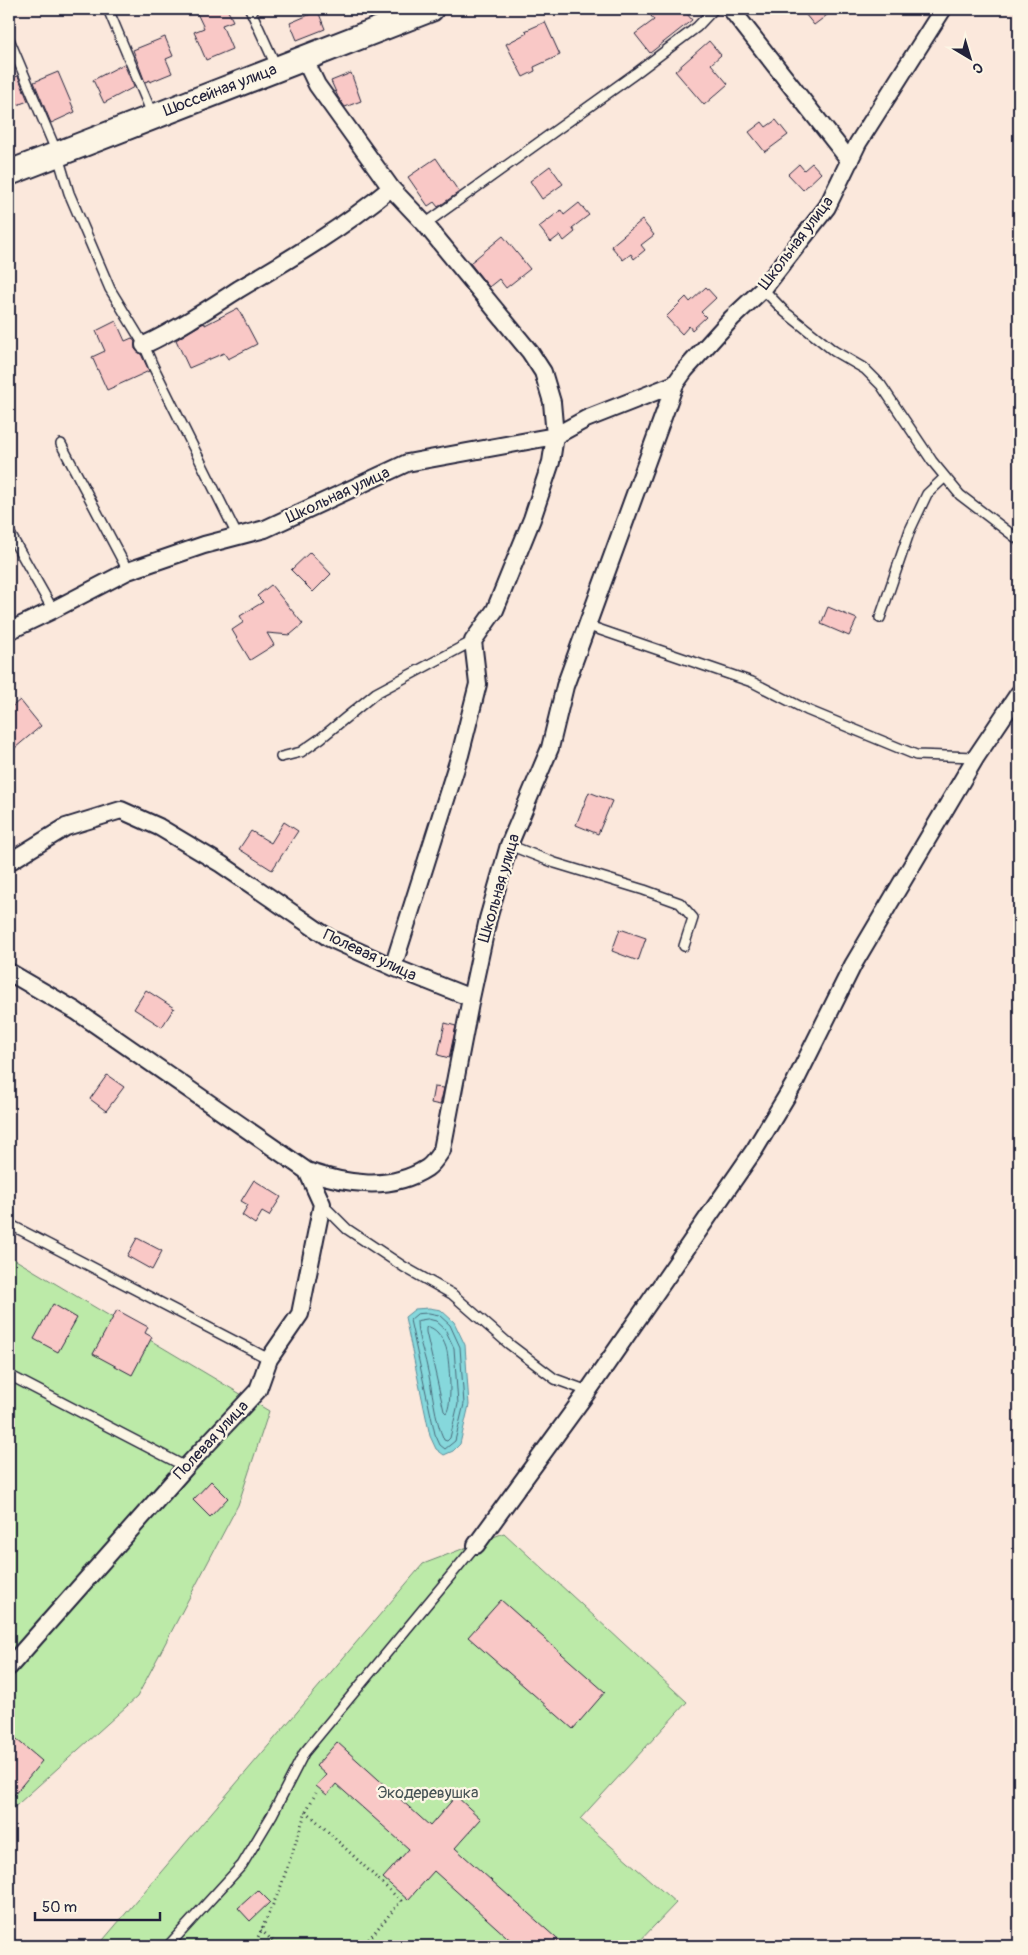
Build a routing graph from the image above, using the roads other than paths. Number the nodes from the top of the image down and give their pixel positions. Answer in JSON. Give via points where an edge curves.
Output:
{"nodes":[{"id":1,"x":108,"y":9,"type":"edge"},
{"id":2,"x":250,"y":9,"type":"edge"},
{"id":3,"x":431,"y":9,"type":"edge"},
{"id":4,"x":714,"y":9,"type":"edge"},
{"id":5,"x":731,"y":9,"type":"edge"},
{"id":6,"x":943,"y":9,"type":"edge"},
{"id":7,"x":9,"y":39,"type":"edge"},
{"id":8,"x":304,"y":58,"type":"junction"},
{"id":9,"x":278,"y":68,"type":"junction"},
{"id":10,"x":153,"y":116,"type":"junction"},
{"id":11,"x":57,"y":153,"type":"junction"},
{"id":12,"x":850,"y":161,"type":"junction"},
{"id":13,"x":9,"y":173,"type":"edge"},
{"id":14,"x":391,"y":188,"type":"junction"},
{"id":15,"x":425,"y":224,"type":"junction"},
{"id":16,"x":763,"y":289,"type":"junction"},
{"id":17,"x":144,"y":345,"type":"junction"},
{"id":18,"x":675,"y":384,"type":"junction"},
{"id":19,"x":556,"y":436,"type":"junction"},
{"id":20,"x":61,"y":444,"type":"dead end"},
{"id":21,"x":945,"y":477,"type":"junction"},
{"id":22,"x":9,"y":532,"type":"edge"},
{"id":23,"x":238,"y":536,"type":"junction"},
{"id":24,"x":1019,"y":540,"type":"edge"},
{"id":25,"x":128,"y":571,"type":"junction"},
{"id":26,"x":53,"y":610,"type":"junction"},
{"id":27,"x":880,"y":618,"type":"dead end"},
{"id":28,"x":586,"y":625,"type":"junction"},
{"id":29,"x":9,"y":631,"type":"edge"},
{"id":30,"x":473,"y":641,"type":"junction"},
{"id":31,"x":1019,"y":693,"type":"edge"},
{"id":32,"x":281,"y":757,"type":"dead end"},
{"id":33,"x":976,"y":757,"type":"junction"},
{"id":34,"x":508,"y":845,"type":"junction"},
{"id":35,"x":9,"y":862,"type":"edge"},
{"id":36,"x":684,"y":946,"type":"dead end"},
{"id":37,"x":393,"y":967,"type":"junction"},
{"id":38,"x":9,"y":972,"type":"edge"},
{"id":39,"x":471,"y":998,"type":"junction"},
{"id":40,"x":307,"y":1170,"type":"junction"},
{"id":41,"x":322,"y":1204,"type":"junction"},
{"id":42,"x":9,"y":1224,"type":"edge"},
{"id":43,"x":269,"y":1358,"type":"junction"},
{"id":44,"x":9,"y":1374,"type":"edge"},
{"id":45,"x":588,"y":1390,"type":"junction"},
{"id":46,"x":186,"y":1467,"type":"junction"},
{"id":47,"x":476,"y":1545,"type":"joint"},
{"id":48,"x":9,"y":1666,"type":"edge"},
{"id":49,"x":168,"y":1946,"type":"edge"}],
"edges":[{"from":1,"to":10,"type":"lane"},
{"from":2,"to":9,"type":"lane"},
{"from":3,"to":8,"type":"street","name":"Шоссейная улица"},
{"from":4,"to":15,"type":"lane","via":[[697,27],[636,73]]},
{"from":5,"to":12,"type":"street"},
{"from":6,"to":12,"type":"street","name":"Школьная улица","via":[[858,143]]},
{"from":7,"to":11,"type":"lane"},
{"from":8,"to":9,"type":"street","name":"Шоссейная улица"},
{"from":8,"to":14,"type":"street","via":[[317,85]]},
{"from":9,"to":10,"type":"street","name":"Шоссейная улица"},
{"from":10,"to":11,"type":"street","name":"Шоссейная улица"},
{"from":11,"to":13,"type":"street","name":"Шоссейная улица"},
{"from":11,"to":17,"type":"lane","via":[[68,192],[110,289]]},
{"from":12,"to":16,"type":"street","name":"Школьная улица","via":[[828,207]]},
{"from":14,"to":15,"type":"street"},
{"from":14,"to":17,"type":"street","via":[[296,255],[177,329]]},
{"from":15,"to":19,"type":"street","via":[[543,372],[552,402]]},
{"from":16,"to":18,"type":"street","name":"Школьная улица","via":[[732,318]]},
{"from":16,"to":21,"type":"lane","via":[[785,312],[834,351],[865,369],[881,385]]},
{"from":17,"to":23,"type":"lane"},
{"from":18,"to":19,"type":"street","name":"Школьная улица","via":[[586,418]]},
{"from":18,"to":28,"type":"street","name":"Школьная улица"},
{"from":19,"to":23,"type":"street","name":"Школьная улица","via":[[407,463],[265,529]]},
{"from":19,"to":30,"type":"street","via":[[532,519],[495,610]]},
{"from":20,"to":25,"type":"lane"},
{"from":21,"to":24,"type":"lane","via":[[960,495]]},
{"from":21,"to":27,"type":"lane","via":[[927,494],[910,530]]},
{"from":22,"to":26,"type":"lane"},
{"from":23,"to":25,"type":"street","name":"Школьная улица"},
{"from":25,"to":26,"type":"street","name":"Школьная улица"},
{"from":26,"to":29,"type":"street","name":"Школьная улица"},
{"from":28,"to":33,"type":"lane","via":[[752,682],[807,710],[916,755]]},
{"from":28,"to":34,"type":"street","name":"Школьная улица","via":[[565,686],[550,748]]},
{"from":30,"to":32,"type":"lane","via":[[376,693],[301,752]]},
{"from":30,"to":37,"type":"street","via":[[478,684],[460,756]]},
{"from":31,"to":33,"type":"street"},
{"from":33,"to":45,"type":"street","via":[[853,965],[794,1084],[755,1149]]},
{"from":34,"to":36,"type":"lane","via":[[680,903],[693,918]]},
{"from":34,"to":39,"type":"street","name":"Школьная улица"},
{"from":35,"to":37,"type":"street","name":"Полевая улица","via":[[66,827],[122,810],[220,864],[329,938]]},
{"from":37,"to":39,"type":"street","name":"Полевая улица"},
{"from":38,"to":40,"type":"street","via":[[76,1011]]},
{"from":39,"to":40,"type":"street","via":[[442,1150],[429,1167],[406,1179],[373,1185],[333,1180]]},
{"from":40,"to":41,"type":"street"},
{"from":41,"to":43,"type":"street","name":"Полевая улица","via":[[300,1314]]},
{"from":41,"to":45,"type":"lane","via":[[347,1230],[452,1294],[555,1380]]},
{"from":42,"to":43,"type":"lane"},
{"from":43,"to":46,"type":"street","name":"Полевая улица","via":[[258,1390]]},
{"from":44,"to":46,"type":"lane"},
{"from":45,"to":47,"type":"street"},
{"from":46,"to":48,"type":"street","name":"Полевая улица"},
{"from":47,"to":49,"type":"lane","via":[[304,1753],[242,1865]]}]}
